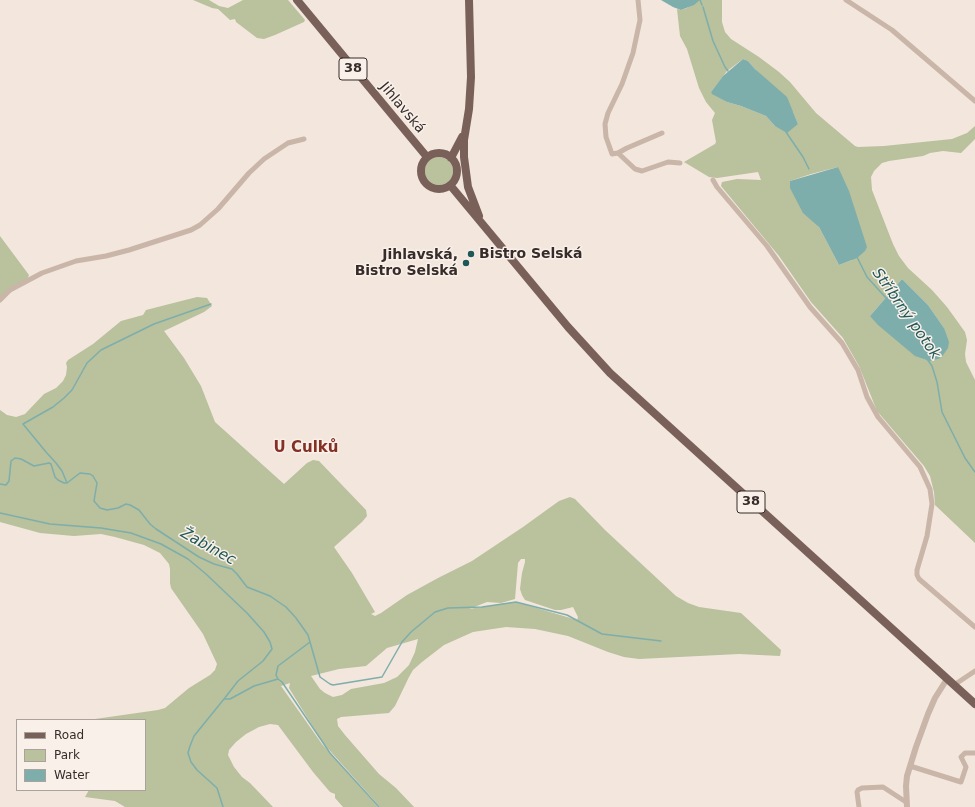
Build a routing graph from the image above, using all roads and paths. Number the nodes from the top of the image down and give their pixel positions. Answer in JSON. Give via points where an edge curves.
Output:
{"nodes":[{"id":1,"x":297,"y":0,"type":"edge"},
{"id":2,"x":469,"y":0,"type":"edge"},
{"id":3,"x":638,"y":0,"type":"edge"},
{"id":4,"x":846,"y":0,"type":"edge"},
{"id":5,"x":975,"y":101,"type":"edge"},
{"id":6,"x":466,"y":127,"type":"junction"},
{"id":7,"x":662,"y":133,"type":"dead end"},
{"id":8,"x":304,"y":139,"type":"dead end"},
{"id":9,"x":618,"y":153,"type":"junction"},
{"id":10,"x":427,"y":157,"type":"junction"},
{"id":11,"x":451,"y":158,"type":"junction"},
{"id":12,"x":680,"y":163,"type":"dead end"},
{"id":13,"x":713,"y":180,"type":"dead end"},
{"id":14,"x":450,"y":185,"type":"junction"},
{"id":15,"x":488,"y":230,"type":"junction"},
{"id":16,"x":0,"y":300,"type":"edge"},
{"id":17,"x":975,"y":627,"type":"edge"},
{"id":18,"x":975,"y":671,"type":"edge"},
{"id":19,"x":947,"y":679,"type":"junction"},
{"id":20,"x":954,"y":685,"type":"junction"},
{"id":21,"x":975,"y":704,"type":"edge"},
{"id":22,"x":975,"y":753,"type":"edge"},
{"id":23,"x":910,"y":766,"type":"junction"},
{"id":24,"x":906,"y":804,"type":"edge"},
{"id":25,"x":859,"y":807,"type":"edge"}],
"edges":[{"from":1,"to":10,"type":"main road","name":"Jihlavská","number":"38"},
{"from":2,"to":6,"type":"main road","via":[[471,77]]},
{"from":3,"to":9,"type":"street","via":[[640,20],[633,53],[605,124],[612,154]]},
{"from":4,"to":5,"type":"street","via":[[892,30]]},
{"from":6,"to":11,"type":"main road"},
{"from":6,"to":15,"type":"main road","via":[[466,178],[474,204]]},
{"from":7,"to":9,"type":"street"},
{"from":8,"to":16,"type":"street","via":[[288,143],[264,159],[200,225],[129,250],[76,261],[42,273],[10,290]]},
{"from":9,"to":12,"type":"street","via":[[635,169],[642,171],[668,162]]},
{"from":10,"to":11,"type":"main road","via":[[439,153]]},
{"from":10,"to":14,"type":"main road","via":[[421,168],[425,182],[435,189]]},
{"from":11,"to":14,"type":"main road","via":[[457,170],[456,177]]},
{"from":13,"to":17,"type":"street","via":[[767,246],[810,306],[842,343],[858,370],[867,397],[878,417],[920,468],[930,490],[932,504],[917,575]]},
{"from":14,"to":15,"type":"main road","number":"38"},
{"from":15,"to":19,"type":"main road","number":"38","via":[[599,362],[619,382]]},
{"from":18,"to":20,"type":"street"},
{"from":19,"to":20,"type":"main road","number":"38"},
{"from":19,"to":23,"type":"street","via":[[928,714]]},
{"from":20,"to":21,"type":"main road","number":"38"},
{"from":22,"to":23,"type":"street","via":[[965,753],[961,757],[966,767],[961,782]]},
{"from":23,"to":24,"type":"street"},
{"from":24,"to":25,"type":"street","via":[[883,787],[862,788],[857,792]]}]}
